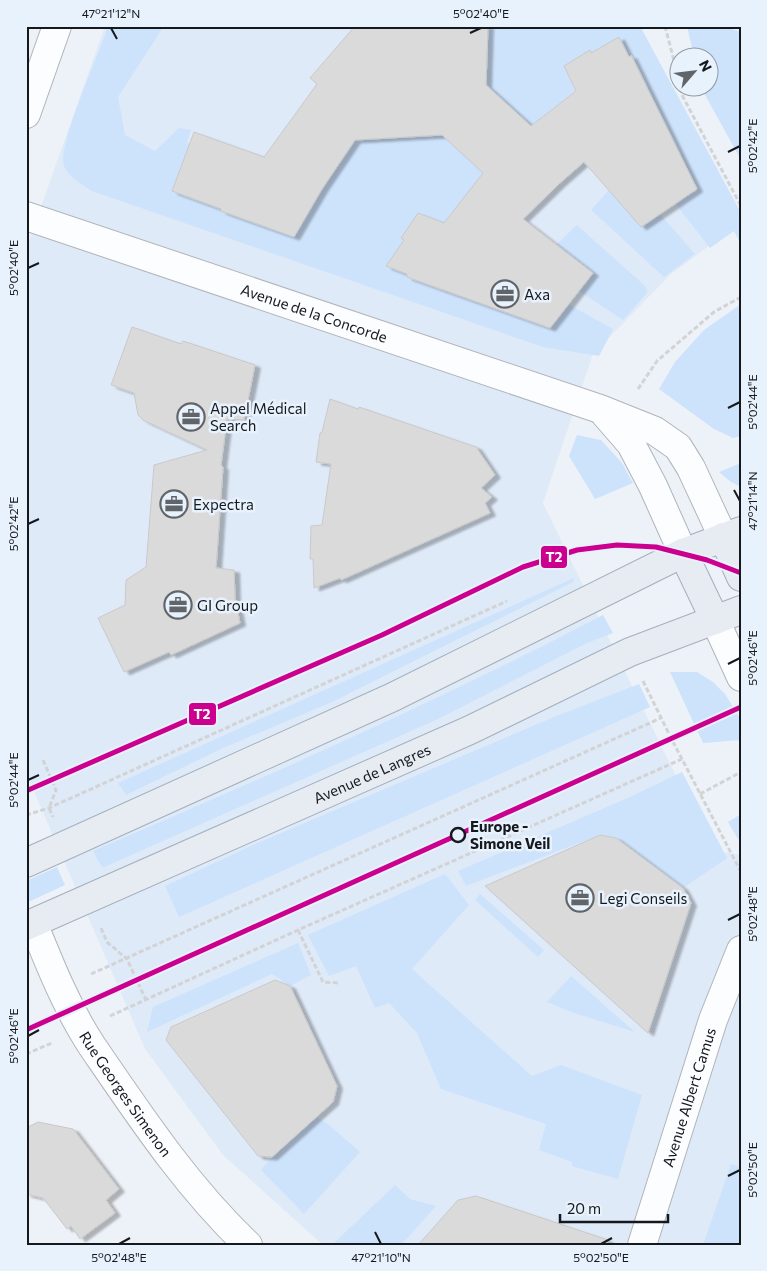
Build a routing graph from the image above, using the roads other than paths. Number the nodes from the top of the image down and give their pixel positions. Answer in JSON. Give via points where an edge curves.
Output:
{"nodes":[{"id":1,"x":57,"y":26,"type":"edge"},
{"id":2,"x":26,"y":114,"type":"edge"},
{"id":3,"x":26,"y":216,"type":"edge"},
{"id":4,"x":600,"y":409,"type":"junction"},
{"id":5,"x":732,"y":534,"type":"edge"},
{"id":6,"x":683,"y":554,"type":"junction"},
{"id":7,"x":741,"y":577,"type":"edge"},
{"id":8,"x":741,"y":610,"type":"edge"},
{"id":9,"x":715,"y":620,"type":"junction"},
{"id":10,"x":741,"y":677,"type":"edge"},
{"id":11,"x":26,"y":863,"type":"edge"},
{"id":12,"x":30,"y":925,"type":"edge"},
{"id":13,"x":741,"y":950,"type":"edge"},
{"id":14,"x":248,"y":1245,"type":"edge"},
{"id":15,"x":642,"y":1245,"type":"edge"}],
"edges":[{"from":1,"to":2,"type":"street"},
{"from":3,"to":4,"type":"street","name":"Avenue de la Concorde"},
{"from":4,"to":5,"type":"street","name":"Avenue de la Concorde","via":[[656,431],[678,447]]},
{"from":4,"to":6,"type":"street","name":"Avenue de la Concorde","via":[[631,444]]},
{"from":5,"to":6,"type":"main road"},
{"from":5,"to":7,"type":"main road"},
{"from":6,"to":9,"type":"main road"},
{"from":6,"to":11,"type":"main road","via":[[393,697]]},
{"from":8,"to":9,"type":"main road","name":"Avenue de Langres"},
{"from":9,"to":10,"type":"street"},
{"from":9,"to":12,"type":"main road","name":"Avenue de Langres","via":[[630,652],[470,730]]},
{"from":12,"to":14,"type":"street","name":"Rue Georges Simenon","via":[[81,1030],[164,1152],[221,1219]]},
{"from":13,"to":15,"type":"street","name":"Avenue Albert Camus","via":[[713,1020]]}]}
